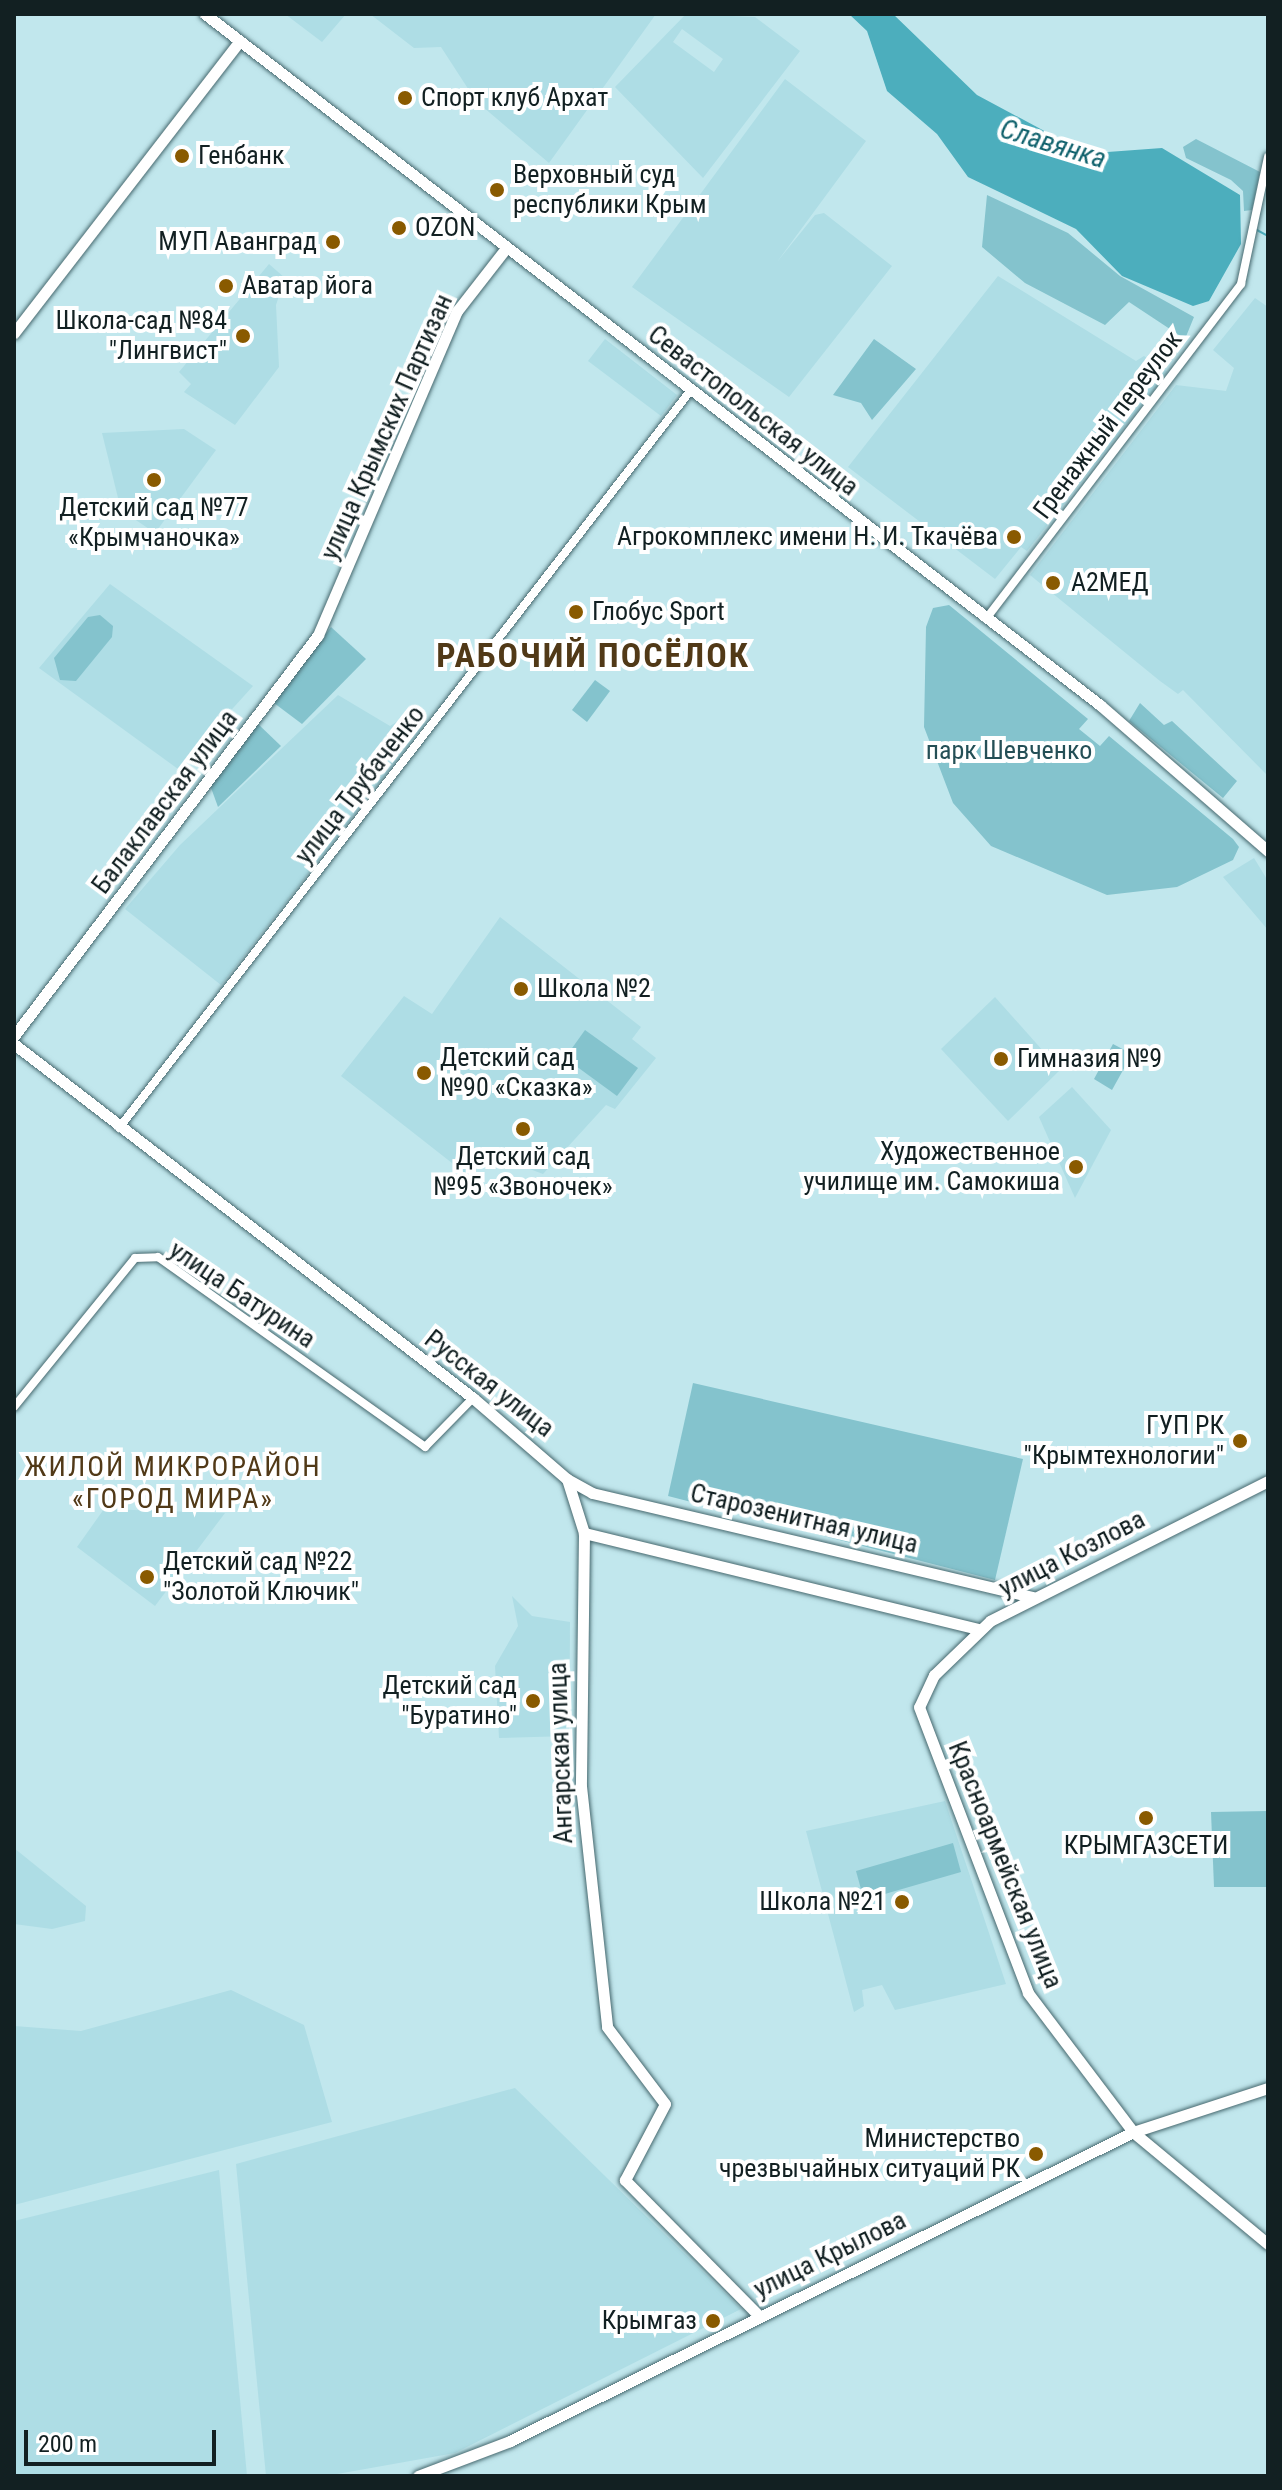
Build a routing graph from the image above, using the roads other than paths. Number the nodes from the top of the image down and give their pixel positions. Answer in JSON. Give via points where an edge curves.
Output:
{"nodes":[{"id":1,"x":205,"y":14,"type":"edge"},
{"id":2,"x":240,"y":41,"type":"junction"},
{"id":3,"x":1268,"y":157,"type":"edge"},
{"id":4,"x":506,"y":248,"type":"junction"},
{"id":5,"x":14,"y":333,"type":"edge"},
{"id":6,"x":691,"y":390,"type":"junction"},
{"id":7,"x":340,"y":588,"type":"joint"},
{"id":8,"x":986,"y":619,"type":"junction"},
{"id":9,"x":1248,"y":834,"type":"junction"},
{"id":10,"x":1268,"y":842,"type":"edge"},
{"id":11,"x":1268,"y":851,"type":"edge"},
{"id":12,"x":14,"y":1036,"type":"edge"},
{"id":13,"x":14,"y":1044,"type":"edge"},
{"id":14,"x":119,"y":1128,"type":"junction"},
{"id":15,"x":473,"y":1398,"type":"junction"},
{"id":16,"x":14,"y":1407,"type":"edge"},
{"id":17,"x":567,"y":1479,"type":"junction"},
{"id":18,"x":1268,"y":1481,"type":"edge"},
{"id":19,"x":592,"y":1493,"type":"junction"},
{"id":20,"x":578,"y":1505,"type":"junction"},
{"id":21,"x":589,"y":1536,"type":"junction"},
{"id":22,"x":1001,"y":1590,"type":"junction"},
{"id":23,"x":1034,"y":1597,"type":"junction"},
{"id":24,"x":1002,"y":1615,"type":"junction"},
{"id":25,"x":979,"y":1629,"type":"junction"},
{"id":26,"x":920,"y":1696,"type":"joint"},
{"id":27,"x":1268,"y":2088,"type":"edge"},
{"id":28,"x":1133,"y":2132,"type":"junction"},
{"id":29,"x":1268,"y":2244,"type":"edge"},
{"id":30,"x":758,"y":2315,"type":"junction"},
{"id":31,"x":418,"y":2476,"type":"edge"}],
"edges":[{"from":1,"to":2,"type":"main road","name":"Севастопольская улица"},
{"from":2,"to":4,"type":"main road","name":"Севастопольская улица"},
{"from":2,"to":5,"type":"main road"},
{"from":3,"to":8,"type":"street","name":"Гренажный переулок","via":[[1241,284]]},
{"from":4,"to":6,"type":"main road","name":"Севастопольская улица"},
{"from":4,"to":7,"type":"main road","name":"улица Крымских Партизан","via":[[457,311]]},
{"from":6,"to":8,"type":"main road","name":"Севастопольская улица"},
{"from":6,"to":14,"type":"street","name":"улица Трубаченко"},
{"from":7,"to":12,"type":"main road","name":"Балаклавская улица","via":[[318,635]]},
{"from":8,"to":9,"type":"main road","name":"Севастопольская улица"},
{"from":9,"to":10,"type":"main road"},
{"from":9,"to":11,"type":"main road","name":"Севастопольская улица"},
{"from":13,"to":14,"type":"main road","name":"Русская улица"},
{"from":14,"to":15,"type":"main road","name":"Русская улица"},
{"from":15,"to":16,"type":"street","name":"улица Батурина","via":[[425,1447],[158,1257],[135,1258]]},
{"from":15,"to":17,"type":"main road","name":"Русская улица"},
{"from":17,"to":19,"type":"main road","name":"Старозенитная улица"},
{"from":17,"to":20,"type":"main road","name":"Русская улица"},
{"from":18,"to":23,"type":"main road","name":"улица Козлова"},
{"from":19,"to":20,"type":"main road"},
{"from":19,"to":22,"type":"main road","name":"Старозенитная улица"},
{"from":20,"to":21,"type":"main road","name":"Русская улица"},
{"from":21,"to":25,"type":"main road"},
{"from":21,"to":30,"type":"main road","name":"Ангарская улица","via":[[583,1549],[581,1786],[599,1972],[607,2027],[665,2104],[625,2180]]},
{"from":22,"to":23,"type":"main road","name":"Старозенитная улица"},
{"from":22,"to":24,"type":"main road"},
{"from":23,"to":24,"type":"main road","name":"улица Козлова"},
{"from":24,"to":25,"type":"main road","name":"улица Козлова"},
{"from":25,"to":26,"type":"main road","name":"улица Козлова"},
{"from":26,"to":28,"type":"main road","name":"Красноармейская улица","via":[[1028,1993]]},
{"from":27,"to":28,"type":"main road","name":"улица Крылова"},
{"from":28,"to":29,"type":"main road","name":"Красноармейская улица"},
{"from":28,"to":30,"type":"main road","name":"улица Крылова"},
{"from":30,"to":31,"type":"main road","name":"улица Крылова","via":[[510,2441]]}]}
